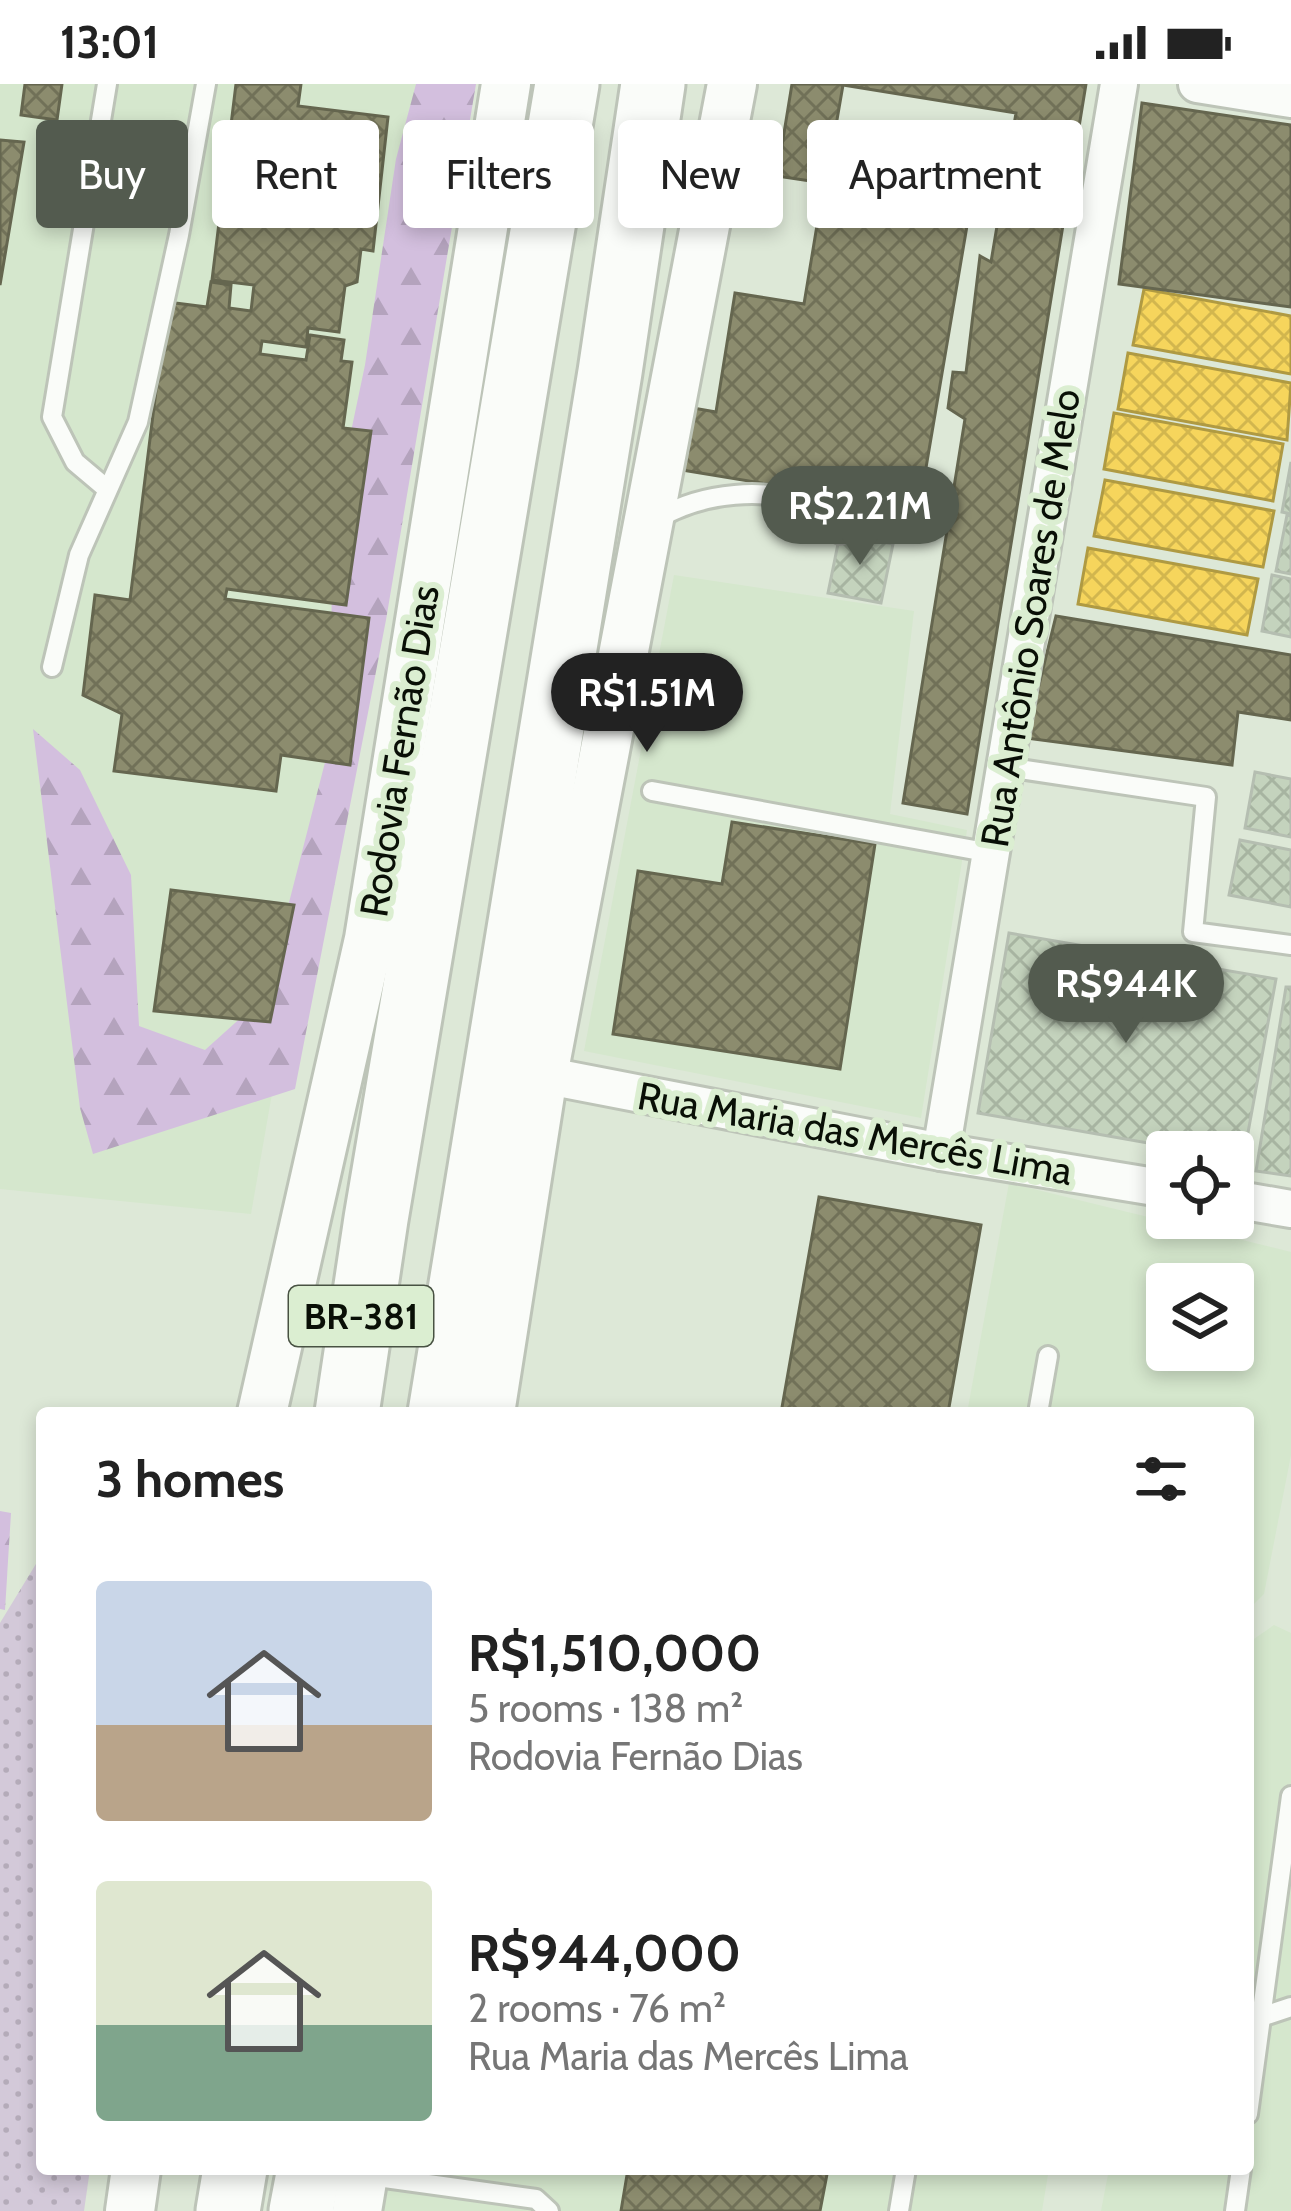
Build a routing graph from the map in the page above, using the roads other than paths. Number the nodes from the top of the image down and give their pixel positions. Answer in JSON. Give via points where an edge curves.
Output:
{"nodes":[{"id":1,"x":106,"y":84,"type":"edge"},
{"id":2,"x":206,"y":84,"type":"edge"},
{"id":3,"x":506,"y":84,"type":"edge"},
{"id":4,"x":567,"y":84,"type":"edge"},
{"id":5,"x":653,"y":84,"type":"edge"},
{"id":6,"x":731,"y":84,"type":"edge"},
{"id":7,"x":1119,"y":84,"type":"edge"},
{"id":8,"x":1198,"y":84,"type":"edge"},
{"id":9,"x":1291,"y":99,"type":"edge"},
{"id":10,"x":107,"y":489,"type":"junction"},
{"id":11,"x":648,"y":524,"type":"junction"},
{"id":12,"x":840,"y":534,"type":"dead end"},
{"id":13,"x":52,"y":667,"type":"dead end"},
{"id":14,"x":1006,"y":767,"type":"junction"},
{"id":15,"x":652,"y":791,"type":"dead end"},
{"id":16,"x":991,"y":853,"type":"junction"},
{"id":17,"x":1291,"y":945,"type":"edge"},
{"id":18,"x":543,"y":1075,"type":"junction"},
{"id":19,"x":941,"y":1152,"type":"junction"},
{"id":20,"x":1146,"y":1186,"type":"edge"},
{"id":21,"x":379,"y":1203,"type":"junction"},
{"id":22,"x":1254,"y":1203,"type":"edge"},
{"id":23,"x":1291,"y":1209,"type":"edge"},
{"id":24,"x":1048,"y":1357,"type":"dead end"},
{"id":25,"x":263,"y":1407,"type":"edge"},
{"id":26,"x":331,"y":1407,"type":"edge"},
{"id":27,"x":348,"y":1407,"type":"edge"},
{"id":28,"x":441,"y":1407,"type":"edge"},
{"id":29,"x":491,"y":1407,"type":"edge"},
{"id":30,"x":1039,"y":1407,"type":"edge"},
{"id":31,"x":1291,"y":1796,"type":"edge"},
{"id":32,"x":1291,"y":2007,"type":"edge"},
{"id":33,"x":1261,"y":2017,"type":"junction"},
{"id":34,"x":1254,"y":2069,"type":"edge"},
{"id":35,"x":135,"y":2175,"type":"edge"},
{"id":36,"x":234,"y":2175,"type":"edge"},
{"id":37,"x":905,"y":2175,"type":"edge"},
{"id":38,"x":1240,"y":2175,"type":"edge"},
{"id":39,"x":462,"y":2179,"type":"edge"},
{"id":40,"x":348,"y":2181,"type":"edge"},
{"id":41,"x":130,"y":2211,"type":"edge"},
{"id":42,"x":229,"y":2211,"type":"edge"},
{"id":43,"x":301,"y":2211,"type":"edge"},
{"id":44,"x":549,"y":2211,"type":"edge"},
{"id":45,"x":899,"y":2211,"type":"edge"},
{"id":46,"x":1235,"y":2211,"type":"edge"}],
"edges":[{"from":1,"to":10,"type":"lane","via":[[52,417],[75,462]]},
{"from":2,"to":10,"type":"lane","via":[[138,422]]},
{"from":3,"to":25,"type":"main road","name":"Rodovia Fernão Dias","number":"BR-381","via":[[369,939]]},
{"from":4,"to":21,"type":"highway","name":"Rodovia Fernão Dias","number":"BR-381"},
{"from":5,"to":28,"type":"highway","number":"BR-381"},
{"from":6,"to":11,"type":"main road"},
{"from":7,"to":14,"type":"street","name":"Rua Antônio Soares de Melo"},
{"from":8,"to":9,"type":"street"},
{"from":10,"to":13,"type":"lane","via":[[80,555]]},
{"from":11,"to":12,"type":"lane","via":[[682,504],[765,493],[817,508]]},
{"from":11,"to":18,"type":"main road"},
{"from":14,"to":16,"type":"street","name":"Rua Antônio Soares de Melo"},
{"from":14,"to":17,"type":"lane","via":[[1206,797],[1193,932]]},
{"from":15,"to":16,"type":"lane"},
{"from":16,"to":19,"type":"street","name":"Rua Antônio Soares de Melo"},
{"from":18,"to":19,"type":"street","name":"Rua Maria das Mercês Lima"},
{"from":18,"to":29,"type":"main road"},
{"from":19,"to":20,"type":"street","name":"Rua Maria das Mercês Lima"},
{"from":21,"to":26,"type":"highway"},
{"from":21,"to":27,"type":"highway","name":"Rodovia Fernão Dias","number":"BR-381"},
{"from":22,"to":23,"type":"street"},
{"from":24,"to":30,"type":"lane"},
{"from":31,"to":33,"type":"lane"},
{"from":32,"to":33,"type":"lane"},
{"from":33,"to":34,"type":"lane"},
{"from":35,"to":41,"type":"main road"},
{"from":36,"to":42,"type":"highway"},
{"from":37,"to":45,"type":"lane"},
{"from":38,"to":46,"type":"lane"},
{"from":39,"to":40,"type":"lane"},
{"from":39,"to":44,"type":"lane","via":[[536,2199]]},
{"from":40,"to":43,"type":"highway"}]}
